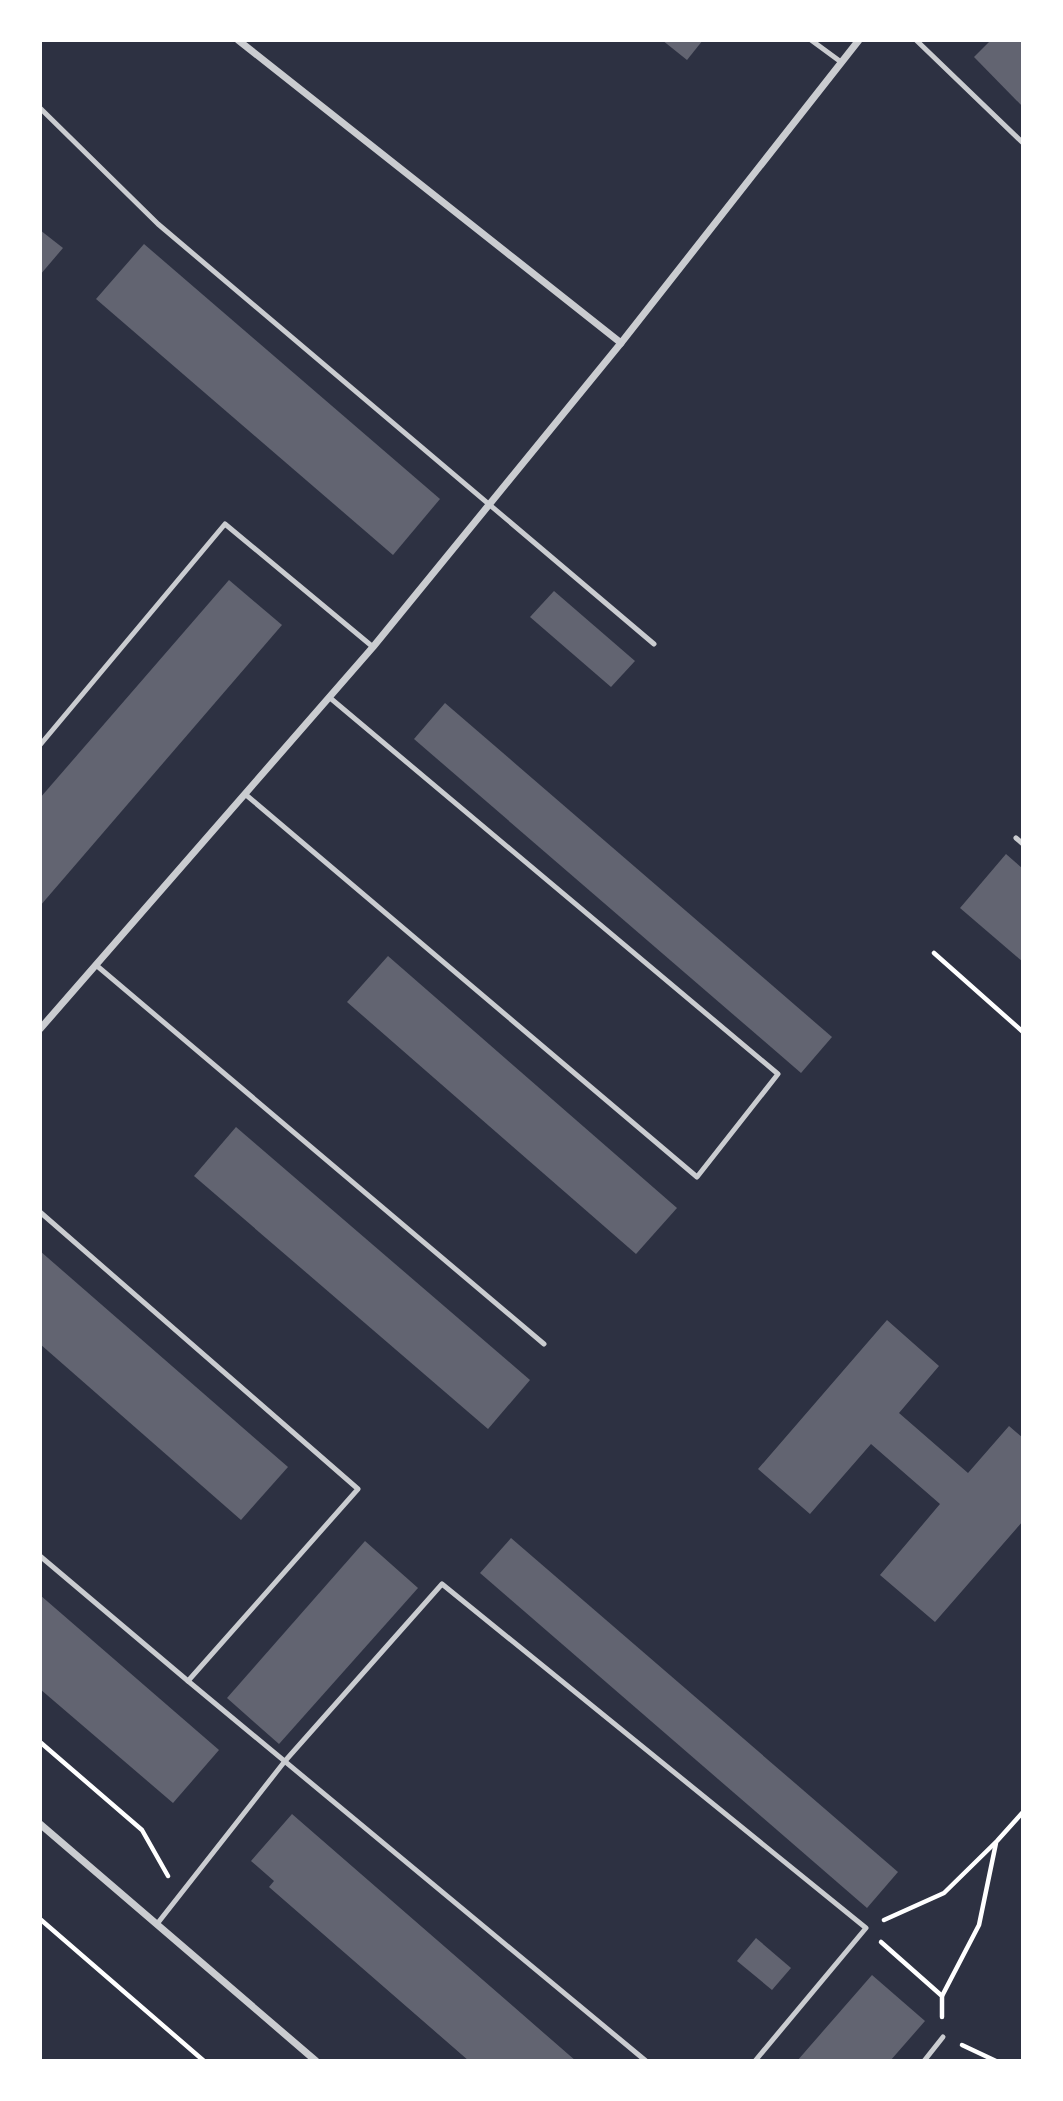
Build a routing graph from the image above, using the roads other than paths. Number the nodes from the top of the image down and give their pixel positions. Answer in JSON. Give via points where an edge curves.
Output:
{"nodes":[{"id":1,"x":238,"y":40,"type":"edge"},
{"id":2,"x":811,"y":40,"type":"edge"},
{"id":3,"x":859,"y":40,"type":"edge"},
{"id":4,"x":916,"y":40,"type":"edge"},
{"id":5,"x":841,"y":62,"type":"junction"},
{"id":6,"x":40,"y":108,"type":"edge"},
{"id":7,"x":1023,"y":143,"type":"edge"},
{"id":8,"x":621,"y":342,"type":"junction"},
{"id":9,"x":489,"y":505,"type":"junction"},
{"id":10,"x":654,"y":644,"type":"dead end"},
{"id":11,"x":373,"y":647,"type":"junction"},
{"id":12,"x":329,"y":697,"type":"junction"},
{"id":13,"x":40,"y":745,"type":"edge"},
{"id":14,"x":245,"y":794,"type":"junction"},
{"id":15,"x":1016,"y":838,"type":"dead end"},
{"id":16,"x":1023,"y":844,"type":"edge"},
{"id":17,"x":96,"y":965,"type":"junction"},
{"id":18,"x":40,"y":1029,"type":"edge"},
{"id":19,"x":40,"y":1212,"type":"edge"},
{"id":20,"x":544,"y":1344,"type":"dead end"},
{"id":21,"x":40,"y":1556,"type":"edge"},
{"id":22,"x":188,"y":1681,"type":"junction"},
{"id":23,"x":285,"y":1761,"type":"junction"},
{"id":24,"x":40,"y":1824,"type":"edge"},
{"id":25,"x":157,"y":1924,"type":"junction"},
{"id":26,"x":943,"y":2037,"type":"road end"},
{"id":27,"x":316,"y":2061,"type":"edge"},
{"id":28,"x":646,"y":2061,"type":"edge"},
{"id":29,"x":755,"y":2061,"type":"edge"},
{"id":30,"x":924,"y":2061,"type":"edge"}],
"edges":[{"from":1,"to":8,"type":"street"},
{"from":2,"to":5,"type":"lane"},
{"from":3,"to":5,"type":"street"},
{"from":4,"to":7,"type":"lane"},
{"from":5,"to":8,"type":"street"},
{"from":6,"to":9,"type":"lane","via":[[158,224]]},
{"from":8,"to":9,"type":"street"},
{"from":9,"to":10,"type":"lane"},
{"from":9,"to":11,"type":"street"},
{"from":11,"to":12,"type":"street"},
{"from":11,"to":13,"type":"lane","via":[[225,524]]},
{"from":12,"to":14,"type":"street"},
{"from":12,"to":14,"type":"lane","via":[[778,1074],[696,1177]]},
{"from":14,"to":17,"type":"street"},
{"from":15,"to":16,"type":"lane"},
{"from":17,"to":18,"type":"street"},
{"from":17,"to":20,"type":"lane"},
{"from":19,"to":22,"type":"lane","via":[[358,1489]]},
{"from":21,"to":22,"type":"lane"},
{"from":22,"to":23,"type":"lane"},
{"from":23,"to":25,"type":"lane"},
{"from":23,"to":28,"type":"lane"},
{"from":23,"to":29,"type":"lane","via":[[442,1584],[866,1928]]},
{"from":24,"to":25,"type":"street"},
{"from":25,"to":27,"type":"street"},
{"from":26,"to":30,"type":"lane"}]}
